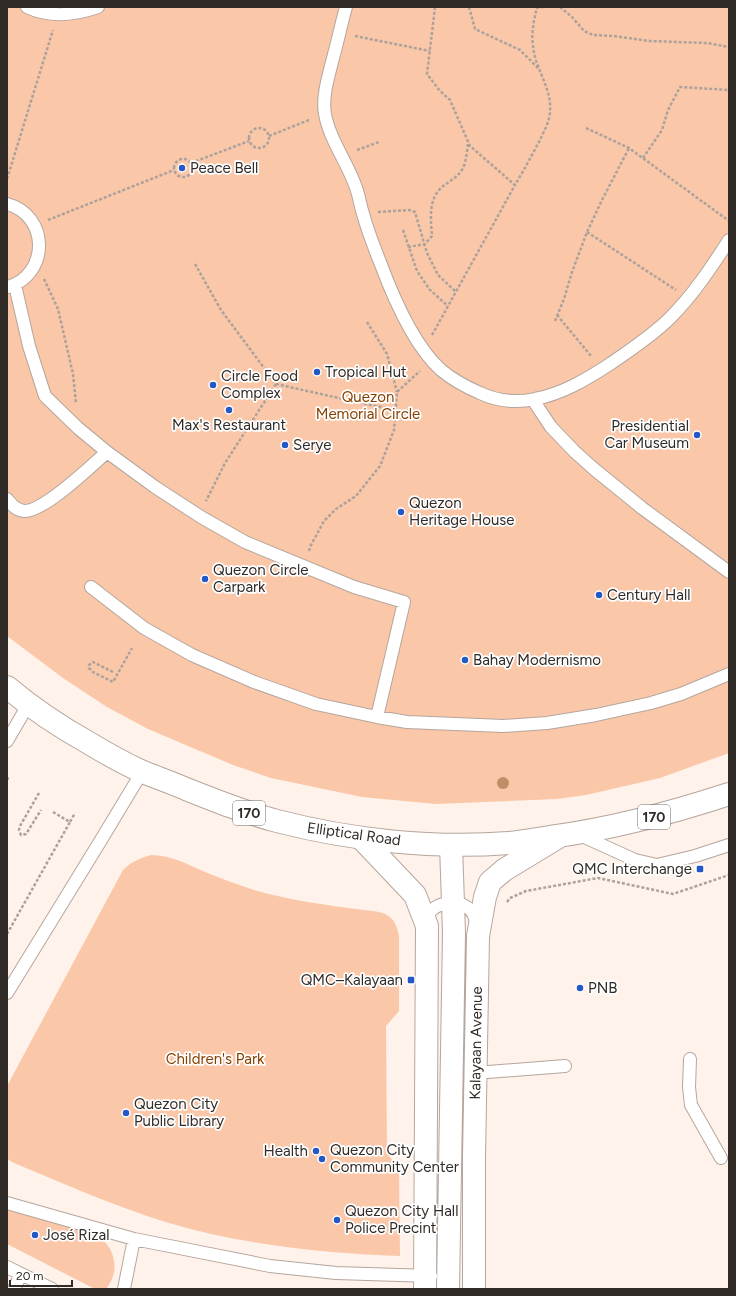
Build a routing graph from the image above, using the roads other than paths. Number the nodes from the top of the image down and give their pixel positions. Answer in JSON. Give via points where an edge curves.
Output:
{"nodes":[{"id":1,"x":27,"y":7,"type":"edge"},
{"id":2,"x":98,"y":7,"type":"edge"},
{"id":3,"x":346,"y":7,"type":"edge"},
{"id":4,"x":7,"y":204,"type":"edge"},
{"id":5,"x":729,"y":240,"type":"edge"},
{"id":6,"x":11,"y":286,"type":"edge"},
{"id":7,"x":533,"y":400,"type":"junction"},
{"id":8,"x":107,"y":452,"type":"junction"},
{"id":9,"x":7,"y":499,"type":"edge"},
{"id":10,"x":729,"y":572,"type":"edge"},
{"id":11,"x":91,"y":587,"type":"dead end"},
{"id":12,"x":729,"y":674,"type":"edge"},
{"id":13,"x":7,"y":688,"type":"edge"},
{"id":14,"x":28,"y":705,"type":"junction"},
{"id":15,"x":377,"y":717,"type":"junction"},
{"id":16,"x":7,"y":742,"type":"edge"},
{"id":17,"x":142,"y":772,"type":"junction"},
{"id":18,"x":729,"y":794,"type":"edge"},
{"id":19,"x":569,"y":835,"type":"junction"},
{"id":20,"x":361,"y":838,"type":"junction"},
{"id":21,"x":451,"y":845,"type":"junction"},
{"id":22,"x":729,"y":845,"type":"edge"},
{"id":23,"x":453,"y":914,"type":"junction"},
{"id":24,"x":427,"y":926,"type":"junction"},
{"id":25,"x":478,"y":936,"type":"junction"},
{"id":26,"x":7,"y":993,"type":"edge"},
{"id":27,"x":690,"y":1059,"type":"dead end"},
{"id":28,"x":565,"y":1066,"type":"dead end"},
{"id":29,"x":476,"y":1073,"type":"junction"},
{"id":30,"x":721,"y":1158,"type":"dead end"},
{"id":31,"x":7,"y":1203,"type":"edge"},
{"id":32,"x":134,"y":1239,"type":"junction"},
{"id":33,"x":7,"y":1267,"type":"edge"},
{"id":34,"x":21,"y":1274,"type":"junction"},
{"id":35,"x":425,"y":1282,"type":"edge"},
{"id":36,"x":448,"y":1284,"type":"edge"},
{"id":37,"x":14,"y":1289,"type":"edge"},
{"id":38,"x":52,"y":1289,"type":"edge"},
{"id":39,"x":124,"y":1289,"type":"edge"},
{"id":40,"x":474,"y":1289,"type":"edge"}],
"edges":[{"from":1,"to":2,"type":"lane","via":[[44,13],[58,14],[78,13]]},
{"from":3,"to":7,"type":"lane","via":[[326,86],[325,113],[357,191],[362,214],[390,289],[415,337],[440,369],[457,382],[491,398]]},
{"from":4,"to":6,"type":"lane","via":[[26,214],[39,238],[39,251],[31,272],[24,280]]},
{"from":5,"to":7,"type":"lane","via":[[688,298],[657,329],[577,384],[561,392]]},
{"from":6,"to":8,"type":"lane","via":[[45,396]]},
{"from":7,"to":10,"type":"lane","via":[[551,426],[594,469]]},
{"from":8,"to":9,"type":"lane","via":[[63,491],[32,510],[14,508]]},
{"from":8,"to":15,"type":"lane","via":[[155,487],[245,542],[354,587],[404,602]]},
{"from":11,"to":15,"type":"lane","via":[[144,628],[192,655],[254,682],[316,704]]},
{"from":12,"to":15,"type":"lane","via":[[652,703],[547,723],[465,725],[407,722]]},
{"from":13,"to":14,"type":"main road","name":"Elliptical Road","number":"170"},
{"from":14,"to":16,"type":"lane"},
{"from":14,"to":17,"type":"main road","name":"Elliptical Road","number":"170","via":[[69,732]]},
{"from":17,"to":20,"type":"main road","name":"Elliptical Road","number":"170","via":[[269,819]]},
{"from":17,"to":26,"type":"lane"},
{"from":18,"to":19,"type":"main road","name":"Elliptical Road","number":"170","via":[[647,819]]},
{"from":19,"to":21,"type":"main road","name":"Elliptical Road","number":"170","via":[[509,843]]},
{"from":19,"to":22,"type":"lane","via":[[635,860],[658,865]]},
{"from":19,"to":25,"type":"main road","name":"Kalayaan Avenue","via":[[504,870],[490,882]]},
{"from":20,"to":21,"type":"main road","name":"Elliptical Road","number":"170"},
{"from":20,"to":24,"type":"main road","via":[[415,895]]},
{"from":21,"to":23,"type":"main road","name":"Kalayaan Avenue"},
{"from":23,"to":24,"type":"main road","via":[[448,916],[440,913],[432,917]]},
{"from":23,"to":25,"type":"lane","via":[[465,905],[475,917]]},
{"from":23,"to":36,"type":"main road","name":"Kalayaan Avenue"},
{"from":24,"to":35,"type":"main road"},
{"from":25,"to":29,"type":"main road","name":"Kalayaan Avenue"},
{"from":27,"to":30,"type":"lane","via":[[691,1105]]},
{"from":28,"to":29,"type":"lane"},
{"from":29,"to":40,"type":"main road","name":"Kalayaan Avenue"},
{"from":31,"to":32,"type":"lane"},
{"from":32,"to":35,"type":"lane","via":[[270,1266]]},
{"from":32,"to":39,"type":"lane"},
{"from":33,"to":34,"type":"lane"},
{"from":34,"to":37,"type":"lane"},
{"from":34,"to":38,"type":"lane"},
{"from":35,"to":36,"type":"lane"}]}
